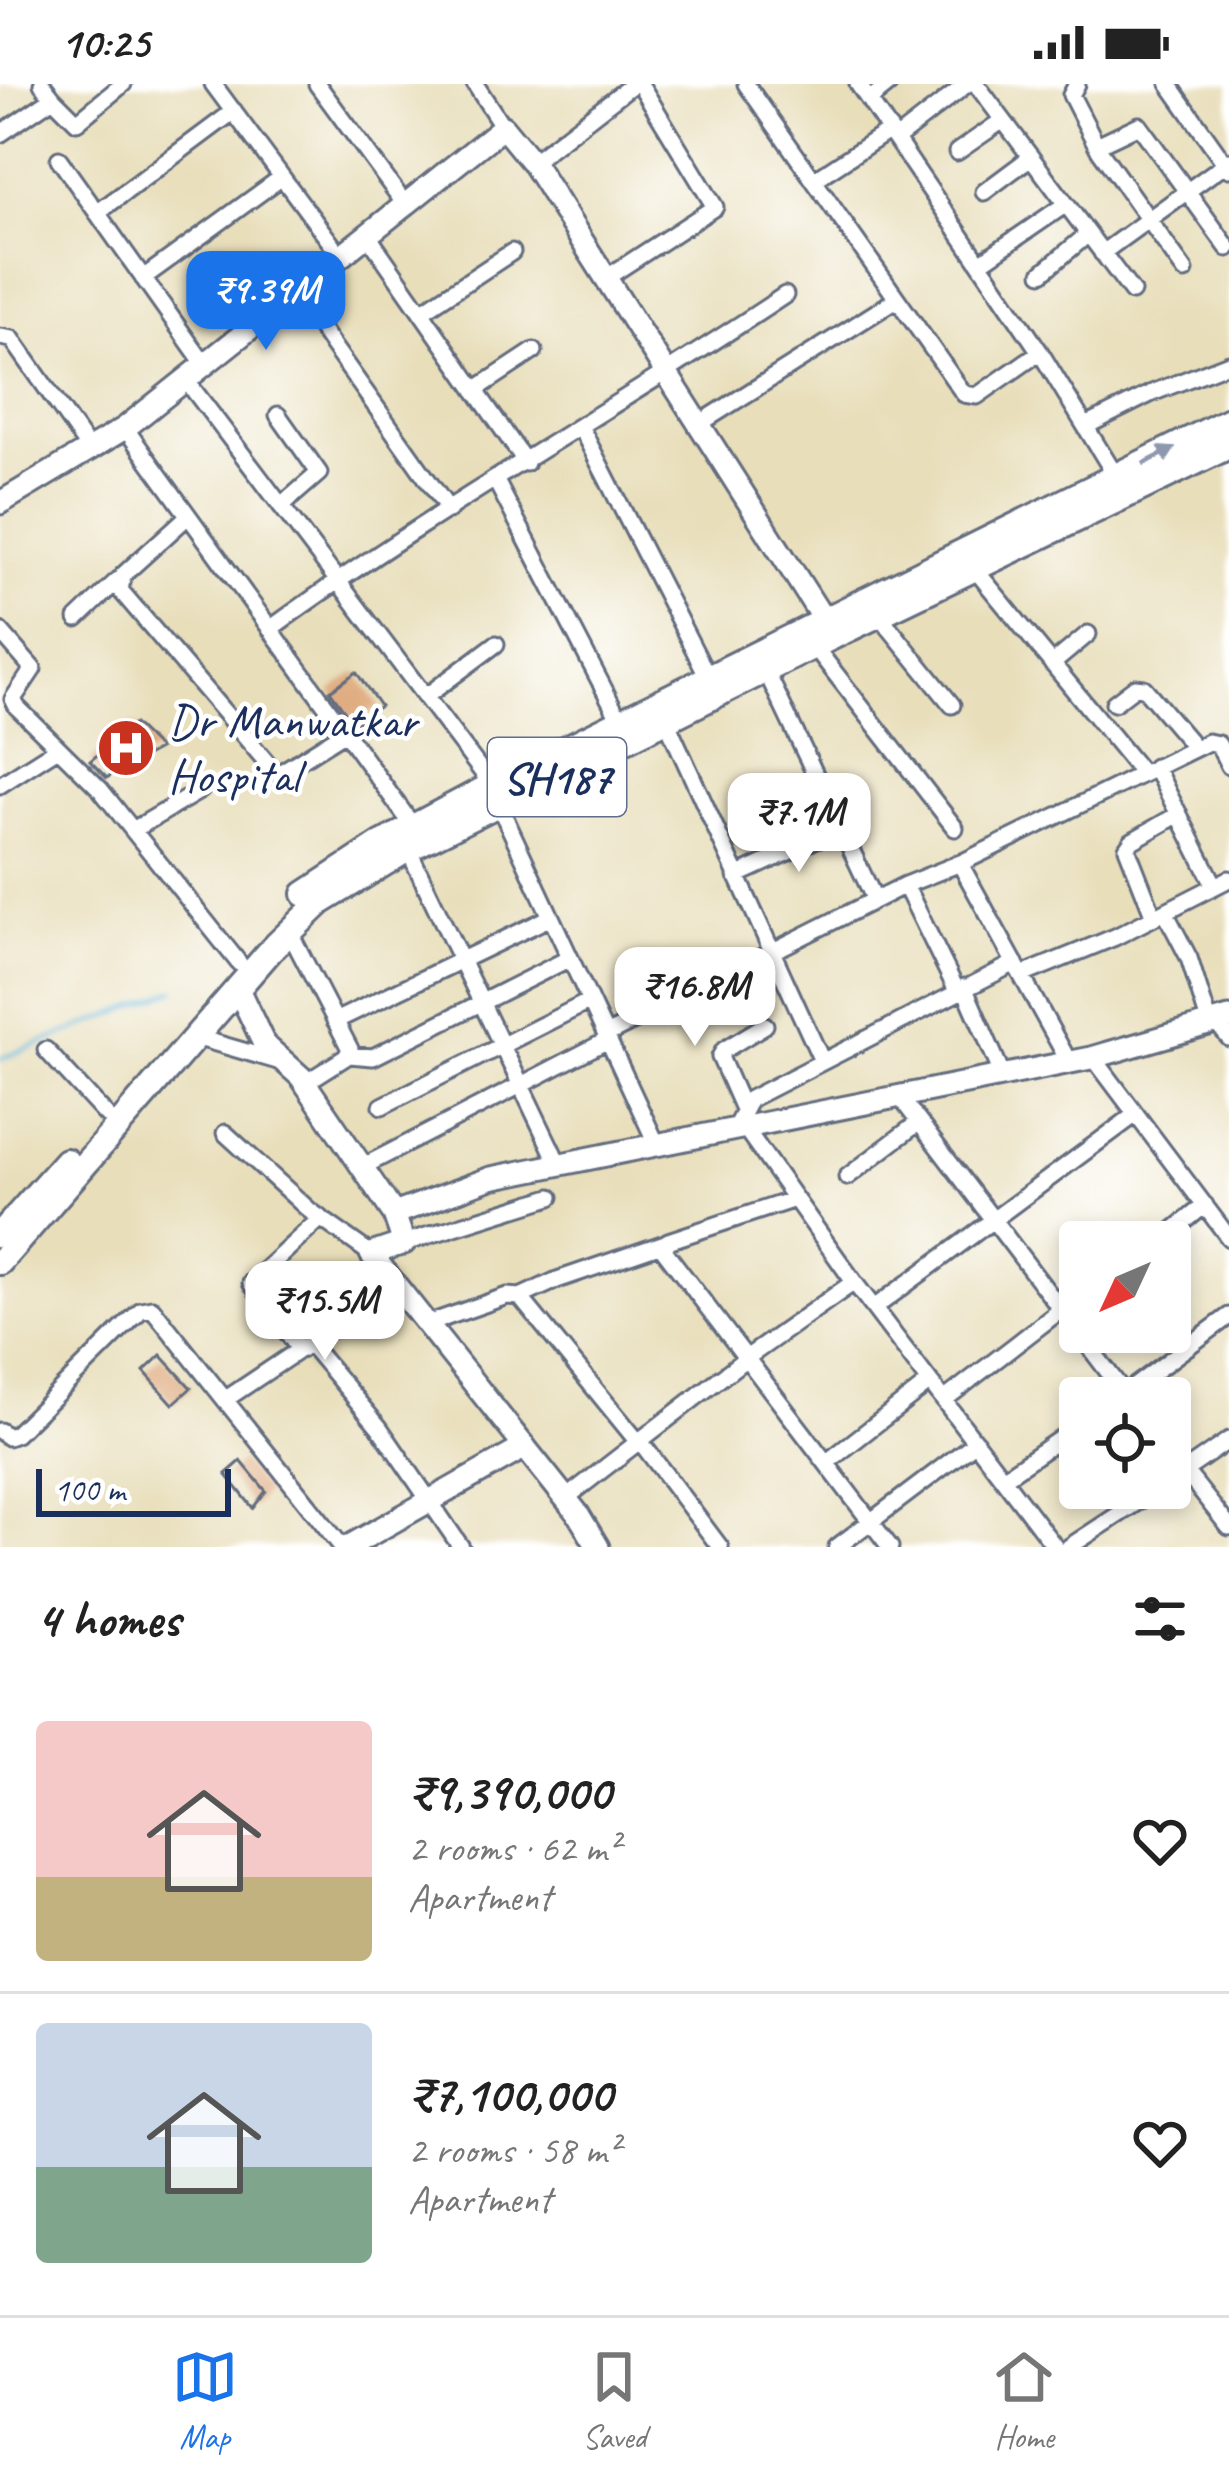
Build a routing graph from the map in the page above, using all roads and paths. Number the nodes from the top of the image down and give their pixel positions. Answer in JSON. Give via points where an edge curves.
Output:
{"nodes":[{"id":1,"x":42,"y":84,"type":"edge"},
{"id":2,"x":123,"y":84,"type":"edge"},
{"id":3,"x":213,"y":84,"type":"edge"},
{"id":4,"x":317,"y":84,"type":"edge"},
{"id":5,"x":475,"y":84,"type":"edge"},
{"id":6,"x":746,"y":84,"type":"edge"},
{"id":7,"x":858,"y":84,"type":"edge"},
{"id":8,"x":889,"y":84,"type":"edge"},
{"id":9,"x":972,"y":84,"type":"edge"},
{"id":10,"x":1077,"y":84,"type":"edge"},
{"id":11,"x":1169,"y":84,"type":"edge"},
{"id":12,"x":638,"y":85,"type":"edge"},
{"id":13,"x":53,"y":98,"type":"junction"},
{"id":14,"x":869,"y":100,"type":"junction"},
{"id":15,"x":234,"y":112,"type":"junction"},
{"id":16,"x":1003,"y":120,"type":"junction"},
{"id":17,"x":0,"y":134,"type":"edge"},
{"id":18,"x":893,"y":135,"type":"junction"},
{"id":19,"x":516,"y":144,"type":"junction"},
{"id":20,"x":1096,"y":145,"type":"junction"},
{"id":21,"x":957,"y":152,"type":"dead end"},
{"id":22,"x":1031,"y":157,"type":"junction"},
{"id":23,"x":59,"y":159,"type":"dead end"},
{"id":24,"x":1228,"y":165,"type":"edge"},
{"id":25,"x":282,"y":177,"type":"junction"},
{"id":26,"x":814,"y":180,"type":"junction"},
{"id":27,"x":984,"y":192,"type":"dead end"},
{"id":28,"x":1186,"y":192,"type":"junction"},
{"id":29,"x":1066,"y":204,"type":"junction"},
{"id":30,"x":407,"y":207,"type":"junction"},
{"id":31,"x":97,"y":213,"type":"junction"},
{"id":32,"x":1148,"y":220,"type":"junction"},
{"id":33,"x":1088,"y":234,"type":"junction"},
{"id":34,"x":374,"y":244,"type":"junction"},
{"id":35,"x":1228,"y":248,"type":"edge"},
{"id":36,"x":512,"y":252,"type":"dead end"},
{"id":37,"x":1102,"y":253,"type":"junction"},
{"id":38,"x":342,"y":258,"type":"junction"},
{"id":39,"x":980,"y":263,"type":"junction"},
{"id":40,"x":1185,"y":271,"type":"dead end"},
{"id":41,"x":1042,"y":272,"type":"dead end"},
{"id":42,"x":143,"y":278,"type":"junction"},
{"id":43,"x":606,"y":278,"type":"junction"},
{"id":44,"x":1132,"y":292,"type":"dead end"},
{"id":45,"x":785,"y":295,"type":"dead end"},
{"id":46,"x":897,"y":299,"type":"junction"},
{"id":47,"x":302,"y":301,"type":"junction"},
{"id":48,"x":421,"y":312,"type":"junction"},
{"id":49,"x":0,"y":337,"type":"edge"},
{"id":50,"x":534,"y":351,"type":"dead end"},
{"id":51,"x":1040,"y":352,"type":"junction"},
{"id":52,"x":1229,"y":363,"type":"edge"},
{"id":53,"x":205,"y":364,"type":"junction"},
{"id":54,"x":667,"y":374,"type":"junction"},
{"id":55,"x":186,"y":380,"type":"junction"},
{"id":56,"x":475,"y":390,"type":"junction"},
{"id":57,"x":278,"y":415,"type":"dead end"},
{"id":58,"x":1229,"y":420,"type":"edge"},
{"id":59,"x":699,"y":424,"type":"junction"},
{"id":60,"x":1086,"y":426,"type":"junction"},
{"id":61,"x":125,"y":428,"type":"junction"},
{"id":62,"x":581,"y":428,"type":"junction"},
{"id":63,"x":1229,"y":446,"type":"edge"},
{"id":64,"x":89,"y":449,"type":"junction"},
{"id":65,"x":526,"y":463,"type":"junction"},
{"id":66,"x":496,"y":482,"type":"junction"},
{"id":67,"x":1122,"y":486,"type":"junction"},
{"id":68,"x":0,"y":503,"type":"edge"},
{"id":69,"x":281,"y":506,"type":"junction"},
{"id":70,"x":449,"y":510,"type":"junction"},
{"id":71,"x":188,"y":516,"type":"junction"},
{"id":72,"x":968,"y":562,"type":"junction"},
{"id":73,"x":119,"y":579,"type":"junction"},
{"id":74,"x":337,"y":580,"type":"junction"},
{"id":75,"x":879,"y":615,"type":"junction"},
{"id":76,"x":76,"y":619,"type":"dead end"},
{"id":77,"x":825,"y":622,"type":"junction"},
{"id":78,"x":270,"y":629,"type":"junction"},
{"id":79,"x":0,"y":631,"type":"edge"},
{"id":80,"x":1088,"y":634,"type":"dead end"},
{"id":81,"x":496,"y":644,"type":"dead end"},
{"id":82,"x":814,"y":646,"type":"junction"},
{"id":83,"x":1052,"y":664,"type":"junction"},
{"id":84,"x":766,"y":671,"type":"junction"},
{"id":85,"x":710,"y":679,"type":"junction"},
{"id":86,"x":425,"y":697,"type":"junction"},
{"id":87,"x":1114,"y":703,"type":"dead end"},
{"id":88,"x":952,"y":705,"type":"dead end"},
{"id":89,"x":621,"y":722,"type":"junction"},
{"id":90,"x":667,"y":722,"type":"junction"},
{"id":91,"x":345,"y":732,"type":"junction"},
{"id":92,"x":1229,"y":733,"type":"edge"},
{"id":93,"x":1203,"y":745,"type":"junction"},
{"id":94,"x":58,"y":748,"type":"junction"},
{"id":95,"x":1229,"y":766,"type":"edge"},
{"id":96,"x":1149,"y":770,"type":"junction"},
{"id":97,"x":0,"y":785,"type":"edge"},
{"id":98,"x":201,"y":790,"type":"dead end"},
{"id":99,"x":495,"y":795,"type":"junction"},
{"id":100,"x":1179,"y":814,"type":"junction"},
{"id":101,"x":841,"y":828,"type":"junction"},
{"id":102,"x":955,"y":828,"type":"dead end"},
{"id":103,"x":133,"y":830,"type":"junction"},
{"id":104,"x":411,"y":838,"type":"junction"},
{"id":105,"x":963,"y":862,"type":"junction"},
{"id":106,"x":736,"y":876,"type":"junction"},
{"id":107,"x":1222,"y":883,"type":"edge"},
{"id":108,"x":905,"y":885,"type":"junction"},
{"id":109,"x":875,"y":900,"type":"junction"},
{"id":110,"x":1160,"y":915,"type":"junction"},
{"id":111,"x":551,"y":917,"type":"junction"},
{"id":112,"x":289,"y":931,"type":"junction"},
{"id":113,"x":770,"y":953,"type":"junction"},
{"id":114,"x":570,"y":958,"type":"junction"},
{"id":115,"x":462,"y":961,"type":"junction"},
{"id":116,"x":1018,"y":969,"type":"junction"},
{"id":117,"x":238,"y":976,"type":"junction"},
{"id":118,"x":961,"y":989,"type":"junction"},
{"id":119,"x":590,"y":1000,"type":"junction"},
{"id":120,"x":482,"y":1004,"type":"junction"},
{"id":121,"x":335,"y":1021,"type":"junction"},
{"id":122,"x":765,"y":1025,"type":"dead end"},
{"id":123,"x":1221,"y":1026,"type":"edge"},
{"id":124,"x":195,"y":1037,"type":"junction"},
{"id":125,"x":607,"y":1038,"type":"junction"},
{"id":126,"x":502,"y":1046,"type":"junction"},
{"id":127,"x":46,"y":1050,"type":"dead end"},
{"id":128,"x":349,"y":1055,"type":"junction"},
{"id":129,"x":1094,"y":1057,"type":"junction"},
{"id":130,"x":822,"y":1061,"type":"junction"},
{"id":131,"x":1070,"y":1062,"type":"junction"},
{"id":132,"x":284,"y":1063,"type":"junction"},
{"id":133,"x":1003,"y":1076,"type":"junction"},
{"id":134,"x":305,"y":1083,"type":"junction"},
{"id":135,"x":520,"y":1084,"type":"junction"},
{"id":136,"x":900,"y":1097,"type":"junction"},
{"id":137,"x":382,"y":1106,"type":"dead end"},
{"id":138,"x":1136,"y":1114,"type":"junction"},
{"id":139,"x":106,"y":1115,"type":"junction"},
{"id":140,"x":740,"y":1122,"type":"junction"},
{"id":141,"x":919,"y":1122,"type":"junction"},
{"id":142,"x":225,"y":1132,"type":"dead end"},
{"id":143,"x":657,"y":1145,"type":"junction"},
{"id":144,"x":559,"y":1165,"type":"junction"},
{"id":145,"x":362,"y":1168,"type":"junction"},
{"id":146,"x":847,"y":1177,"type":"dead end"},
{"id":147,"x":551,"y":1197,"type":"dead end"},
{"id":148,"x":795,"y":1199,"type":"junction"},
{"id":149,"x":1205,"y":1205,"type":"junction"},
{"id":150,"x":394,"y":1214,"type":"junction"},
{"id":151,"x":321,"y":1218,"type":"junction"},
{"id":152,"x":994,"y":1220,"type":"junction"},
{"id":153,"x":1185,"y":1221,"type":"edge"},
{"id":154,"x":0,"y":1235,"type":"edge"},
{"id":155,"x":1229,"y":1238,"type":"edge"},
{"id":156,"x":404,"y":1243,"type":"junction"},
{"id":157,"x":664,"y":1243,"type":"junction"},
{"id":158,"x":371,"y":1254,"type":"junction"},
{"id":159,"x":0,"y":1262,"type":"edge"},
{"id":160,"x":854,"y":1282,"type":"junction"},
{"id":161,"x":396,"y":1285,"type":"junction"},
{"id":162,"x":520,"y":1297,"type":"junction"},
{"id":163,"x":1059,"y":1297,"type":"edge"},
{"id":164,"x":874,"y":1308,"type":"junction"},
{"id":165,"x":1229,"y":1316,"type":"edge"},
{"id":166,"x":1059,"y":1318,"type":"edge"},
{"id":167,"x":427,"y":1324,"type":"junction"},
{"id":168,"x":304,"y":1346,"type":"junction"},
{"id":169,"x":746,"y":1358,"type":"junction"},
{"id":170,"x":1150,"y":1377,"type":"edge"},
{"id":171,"x":930,"y":1382,"type":"junction"},
{"id":172,"x":226,"y":1400,"type":"junction"},
{"id":173,"x":944,"y":1400,"type":"junction"},
{"id":174,"x":0,"y":1431,"type":"edge"},
{"id":175,"x":1059,"y":1439,"type":"edge"},
{"id":176,"x":1229,"y":1440,"type":"edge"},
{"id":177,"x":639,"y":1441,"type":"junction"},
{"id":178,"x":976,"y":1442,"type":"junction"},
{"id":179,"x":525,"y":1448,"type":"junction"},
{"id":180,"x":826,"y":1463,"type":"junction"},
{"id":181,"x":1191,"y":1467,"type":"edge"},
{"id":182,"x":1003,"y":1478,"type":"junction"},
{"id":183,"x":1191,"y":1489,"type":"edge"},
{"id":184,"x":566,"y":1498,"type":"junction"},
{"id":185,"x":432,"y":1500,"type":"junction"},
{"id":186,"x":1127,"y":1509,"type":"edge"},
{"id":187,"x":870,"y":1521,"type":"junction"},
{"id":188,"x":1229,"y":1526,"type":"edge"},
{"id":189,"x":345,"y":1547,"type":"edge"},
{"id":190,"x":461,"y":1547,"type":"edge"},
{"id":191,"x":598,"y":1547,"type":"edge"},
{"id":192,"x":720,"y":1547,"type":"edge"},
{"id":193,"x":836,"y":1547,"type":"edge"},
{"id":194,"x":890,"y":1547,"type":"edge"},
{"id":195,"x":1055,"y":1547,"type":"edge"},
{"id":196,"x":1070,"y":1547,"type":"edge"}],
"edges":[{"from":1,"to":13,"type":"street"},
{"from":2,"to":13,"type":"street","via":[[77,122]]},
{"from":3,"to":15,"type":"street"},
{"from":4,"to":30,"type":"street"},
{"from":5,"to":19,"type":"street"},
{"from":6,"to":26,"type":"street"},
{"from":7,"to":14,"type":"street"},
{"from":8,"to":14,"type":"street"},
{"from":9,"to":16,"type":"street"},
{"from":9,"to":18,"type":"street"},
{"from":10,"to":20,"type":"street","via":[[1071,95]]},
{"from":11,"to":24,"type":"street"},
{"from":12,"to":19,"type":"street"},
{"from":12,"to":43,"type":"street","via":[[716,207]]},
{"from":13,"to":17,"type":"street"},
{"from":14,"to":18,"type":"street"},
{"from":15,"to":25,"type":"street"},
{"from":15,"to":31,"type":"street"},
{"from":16,"to":21,"type":"street"},
{"from":16,"to":22,"type":"street"},
{"from":18,"to":26,"type":"street"},
{"from":18,"to":39,"type":"street"},
{"from":19,"to":30,"type":"street"},
{"from":19,"to":43,"type":"street"},
{"from":20,"to":28,"type":"street","via":[[1139,125]]},
{"from":20,"to":32,"type":"street"},
{"from":22,"to":27,"type":"street"},
{"from":22,"to":29,"type":"street"},
{"from":23,"to":31,"type":"street"},
{"from":24,"to":28,"type":"street"},
{"from":25,"to":38,"type":"street"},
{"from":25,"to":42,"type":"street"},
{"from":26,"to":46,"type":"street"},
{"from":28,"to":32,"type":"street"},
{"from":28,"to":35,"type":"street"},
{"from":29,"to":33,"type":"street"},
{"from":29,"to":39,"type":"street"},
{"from":30,"to":34,"type":"street"},
{"from":31,"to":42,"type":"street"},
{"from":32,"to":37,"type":"street"},
{"from":32,"to":40,"type":"street"},
{"from":33,"to":37,"type":"street"},
{"from":33,"to":41,"type":"street"},
{"from":34,"to":38,"type":"street"},
{"from":34,"to":48,"type":"street"},
{"from":36,"to":48,"type":"street"},
{"from":37,"to":44,"type":"street"},
{"from":38,"to":47,"type":"street"},
{"from":39,"to":51,"type":"street"},
{"from":42,"to":53,"type":"street"},
{"from":43,"to":54,"type":"street"},
{"from":45,"to":54,"type":"street"},
{"from":46,"to":51,"type":"street","via":[[968,396]]},
{"from":46,"to":59,"type":"street"},
{"from":47,"to":53,"type":"street"},
{"from":47,"to":70,"type":"street"},
{"from":48,"to":56,"type":"street"},
{"from":49,"to":64,"type":"street","via":[[12,339]]},
{"from":50,"to":56,"type":"street"},
{"from":51,"to":60,"type":"street"},
{"from":52,"to":60,"type":"street"},
{"from":53,"to":55,"type":"street"},
{"from":54,"to":59,"type":"street"},
{"from":54,"to":62,"type":"street"},
{"from":55,"to":61,"type":"street"},
{"from":55,"to":69,"type":"street"},
{"from":56,"to":65,"type":"street"},
{"from":57,"to":69,"type":"street","via":[[319,473]]},
{"from":67,"to":58,"type":"main road","number":"SH187","one_way":true},
{"from":59,"to":77,"type":"street"},
{"from":60,"to":67,"type":"street"},
{"from":61,"to":64,"type":"street"},
{"from":61,"to":71,"type":"street"},
{"from":62,"to":65,"type":"street"},
{"from":62,"to":85,"type":"street"},
{"from":63,"to":67,"type":"main road","number":"SH187"},
{"from":64,"to":68,"type":"street"},
{"from":65,"to":66,"type":"street"},
{"from":66,"to":70,"type":"street"},
{"from":66,"to":89,"type":"street"},
{"from":67,"to":72,"type":"main road","number":"SH187"},
{"from":69,"to":74,"type":"street"},
{"from":70,"to":74,"type":"street"},
{"from":71,"to":73,"type":"street"},
{"from":71,"to":78,"type":"street"},
{"from":72,"to":75,"type":"main road","number":"SH187"},
{"from":72,"to":77,"type":"main road","number":"SH187"},
{"from":72,"to":83,"type":"street"},
{"from":73,"to":76,"type":"street"},
{"from":73,"to":91,"type":"street","via":[[120,590],[275,772]]},
{"from":74,"to":78,"type":"street"},
{"from":74,"to":86,"type":"street"},
{"from":75,"to":82,"type":"main road","number":"SH187"},
{"from":75,"to":88,"type":"street"},
{"from":77,"to":85,"type":"main road","number":"SH187"},
{"from":78,"to":91,"type":"street"},
{"from":79,"to":94,"type":"street","via":[[34,672],[14,703]]},
{"from":80,"to":83,"type":"street"},
{"from":81,"to":86,"type":"street"},
{"from":82,"to":84,"type":"main road","number":"SH187"},
{"from":82,"to":102,"type":"street"},
{"from":83,"to":96,"type":"street"},
{"from":84,"to":90,"type":"main road","number":"SH187"},
{"from":84,"to":101,"type":"street"},
{"from":85,"to":89,"type":"main road","number":"SH187"},
{"from":86,"to":99,"type":"street"},
{"from":87,"to":93,"type":"street","via":[[1144,688]]},
{"from":89,"to":99,"type":"main road","number":"SH187"},
{"from":90,"to":99,"type":"main road","number":"SH187"},
{"from":90,"to":106,"type":"street"},
{"from":91,"to":104,"type":"street"},
{"from":92,"to":93,"type":"street"},
{"from":93,"to":95,"type":"street","via":[[1218,743]]},
{"from":93,"to":96,"type":"street"},
{"from":94,"to":97,"type":"street"},
{"from":94,"to":103,"type":"street"},
{"from":96,"to":100,"type":"street"},
{"from":96,"to":105,"type":"street"},
{"from":98,"to":103,"type":"street"},
{"from":99,"to":104,"type":"main road","number":"SH187"},
{"from":99,"to":111,"type":"street"},
{"from":100,"to":107,"type":"street"},
{"from":100,"to":110,"type":"street","via":[[1127,848]]},
{"from":101,"to":106,"type":"street"},
{"from":101,"to":109,"type":"street"},
{"from":103,"to":117,"type":"street"},
{"from":104,"to":112,"type":"main road","number":"SH187"},
{"from":104,"to":115,"type":"street"},
{"from":104,"to":117,"type":"main road","number":"SH187","via":[[307,892]]},
{"from":105,"to":108,"type":"street"},
{"from":105,"to":116,"type":"street"},
{"from":106,"to":113,"type":"street"},
{"from":107,"to":110,"type":"street"},
{"from":108,"to":109,"type":"street"},
{"from":108,"to":118,"type":"street"},
{"from":109,"to":113,"type":"street"},
{"from":110,"to":116,"type":"street"},
{"from":110,"to":123,"type":"street"},
{"from":111,"to":114,"type":"street"},
{"from":111,"to":115,"type":"street"},
{"from":112,"to":117,"type":"main road","number":"SH187"},
{"from":112,"to":121,"type":"street"},
{"from":113,"to":125,"type":"street"},
{"from":113,"to":130,"type":"street"},
{"from":114,"to":119,"type":"street"},
{"from":114,"to":120,"type":"street"},
{"from":115,"to":120,"type":"street"},
{"from":115,"to":121,"type":"street"},
{"from":116,"to":118,"type":"street"},
{"from":116,"to":131,"type":"street"},
{"from":117,"to":124,"type":"main road","number":"SH187"},
{"from":117,"to":132,"type":"street","via":[[264,1044]]},
{"from":117,"to":139,"type":"main road","number":"SH187"},
{"from":118,"to":130,"type":"street"},
{"from":118,"to":133,"type":"street"},
{"from":119,"to":125,"type":"street"},
{"from":119,"to":126,"type":"street"},
{"from":120,"to":126,"type":"street"},
{"from":120,"to":128,"type":"street","via":[[373,1057]]},
{"from":121,"to":128,"type":"street"},
{"from":122,"to":140,"type":"street","via":[[720,1057]]},
{"from":123,"to":129,"type":"street"},
{"from":124,"to":132,"type":"street"},
{"from":124,"to":159,"type":"main road","number":"SH187"},
{"from":125,"to":135,"type":"street"},
{"from":125,"to":143,"type":"street"},
{"from":126,"to":135,"type":"street"},
{"from":126,"to":137,"type":"street"},
{"from":127,"to":139,"type":"street"},
{"from":128,"to":134,"type":"street"},
{"from":129,"to":131,"type":"street"},
{"from":129,"to":138,"type":"street"},
{"from":130,"to":140,"type":"street","via":[[750,1099]]},
{"from":131,"to":133,"type":"street"},
{"from":132,"to":134,"type":"street"},
{"from":133,"to":136,"type":"street"},
{"from":134,"to":145,"type":"street"},
{"from":135,"to":144,"type":"street"},
{"from":135,"to":145,"type":"street"},
{"from":136,"to":140,"type":"street"},
{"from":136,"to":141,"type":"street"},
{"from":138,"to":149,"type":"street"},
{"from":138,"to":152,"type":"street"},
{"from":139,"to":154,"type":"main road","number":"SH187"},
{"from":140,"to":143,"type":"street"},
{"from":140,"to":148,"type":"street"},
{"from":141,"to":146,"type":"street"},
{"from":141,"to":152,"type":"street"},
{"from":142,"to":151,"type":"street"},
{"from":143,"to":144,"type":"street"},
{"from":144,"to":150,"type":"street","via":[[490,1178]]},
{"from":145,"to":150,"type":"street"},
{"from":147,"to":156,"type":"street"},
{"from":148,"to":157,"type":"street"},
{"from":148,"to":160,"type":"street"},
{"from":149,"to":153,"type":"street"},
{"from":149,"to":155,"type":"street"},
{"from":150,"to":156,"type":"street"},
{"from":151,"to":158,"type":"street"},
{"from":151,"to":168,"type":"street","via":[[251,1283]]},
{"from":152,"to":163,"type":"street"},
{"from":152,"to":164,"type":"street"},
{"from":156,"to":158,"type":"street"},
{"from":157,"to":162,"type":"street"},
{"from":157,"to":169,"type":"street"},
{"from":158,"to":161,"type":"street"},
{"from":160,"to":164,"type":"street"},
{"from":160,"to":169,"type":"street"},
{"from":161,"to":167,"type":"street"},
{"from":161,"to":168,"type":"street"},
{"from":162,"to":167,"type":"street"},
{"from":162,"to":177,"type":"street"},
{"from":164,"to":171,"type":"street"},
{"from":165,"to":170,"type":"street"},
{"from":166,"to":173,"type":"street"},
{"from":167,"to":179,"type":"street"},
{"from":168,"to":172,"type":"street"},
{"from":168,"to":185,"type":"street"},
{"from":169,"to":177,"type":"street"},
{"from":169,"to":180,"type":"street"},
{"from":171,"to":173,"type":"street"},
{"from":171,"to":180,"type":"street"},
{"from":172,"to":174,"type":"street","via":[[147,1307],[16,1434]]},
{"from":172,"to":189,"type":"street"},
{"from":173,"to":178,"type":"street"},
{"from":175,"to":182,"type":"street"},
{"from":176,"to":181,"type":"street"},
{"from":177,"to":184,"type":"street"},
{"from":177,"to":192,"type":"street"},
{"from":178,"to":182,"type":"street"},
{"from":178,"to":187,"type":"street"},
{"from":179,"to":184,"type":"street"},
{"from":179,"to":185,"type":"street"},
{"from":180,"to":187,"type":"street"},
{"from":182,"to":195,"type":"street"},
{"from":183,"to":188,"type":"street"},
{"from":184,"to":191,"type":"street"},
{"from":185,"to":189,"type":"street"},
{"from":185,"to":190,"type":"street"},
{"from":186,"to":196,"type":"street"},
{"from":187,"to":193,"type":"street"},
{"from":187,"to":194,"type":"street"}]}
